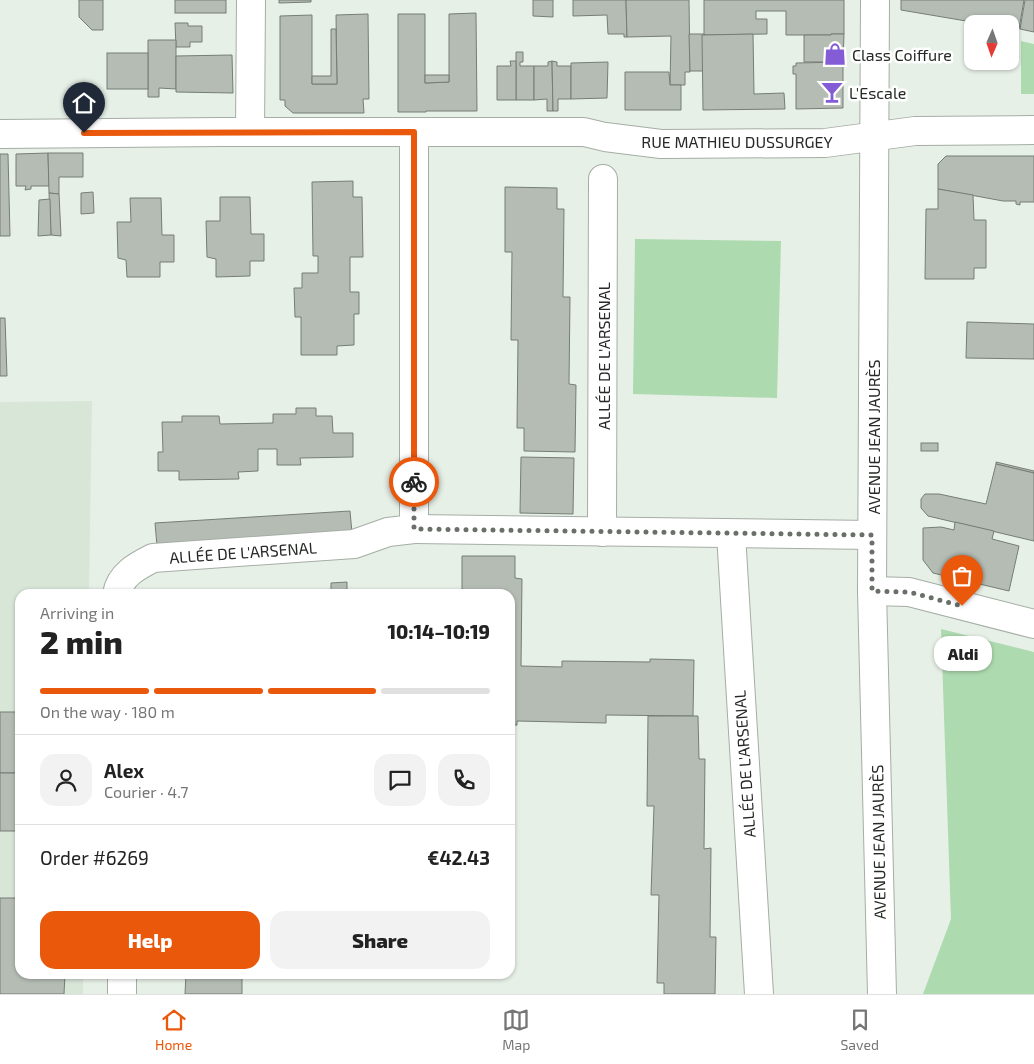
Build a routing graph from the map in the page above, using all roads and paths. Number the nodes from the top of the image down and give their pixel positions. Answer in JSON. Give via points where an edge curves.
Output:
{"nodes":[{"id":1,"x":251,"y":0,"type":"edge"},
{"id":2,"x":875,"y":0,"type":"edge"},
{"id":3,"x":1034,"y":130,"type":"edge"},
{"id":4,"x":250,"y":132,"type":"junction"},
{"id":5,"x":414,"y":132,"type":"junction"},
{"id":6,"x":0,"y":134,"type":"edge"},
{"id":7,"x":875,"y":136,"type":"junction"},
{"id":8,"x":603,"y":179,"type":"dead end"},
{"id":9,"x":414,"y":529,"type":"junction"},
{"id":10,"x":602,"y":532,"type":"junction"},
{"id":11,"x":731,"y":534,"type":"junction"},
{"id":12,"x":872,"y":535,"type":"junction"},
{"id":13,"x":118,"y":589,"type":"edge"},
{"id":14,"x":872,"y":591,"type":"junction"},
{"id":15,"x":1034,"y":624,"type":"edge"},
{"id":16,"x":122,"y":979,"type":"edge"},
{"id":17,"x":122,"y":994,"type":"edge"},
{"id":18,"x":759,"y":994,"type":"edge"},
{"id":19,"x":882,"y":994,"type":"edge"}],
"edges":[{"from":1,"to":4,"type":"street"},
{"from":2,"to":7,"type":"street","name":"AVENUE JEAN JAURÈS"},
{"from":3,"to":7,"type":"street","name":"RUE MATHIEU DUSSURGEY","via":[[915,131]]},
{"from":4,"to":5,"type":"street","name":"RUE MATHIEU DUSSURGEY"},
{"from":4,"to":6,"type":"street","name":"RUE MATHIEU DUSSURGEY"},
{"from":5,"to":7,"type":"street","name":"RUE MATHIEU DUSSURGEY","via":[[584,132],[661,144],[825,143]]},
{"from":5,"to":9,"type":"street"},
{"from":7,"to":12,"type":"street","name":"AVENUE JEAN JAURÈS"},
{"from":8,"to":10,"type":"street","name":"ALLÉE DE L'ARSENAL"},
{"from":9,"to":10,"type":"street","name":"ALLÉE DE L'ARSENAL"},
{"from":9,"to":13,"type":"street","name":"ALLÉE DE L'ARSENAL","via":[[388,532],[354,544],[153,558],[133,568]]},
{"from":10,"to":11,"type":"street","name":"ALLÉE DE L'ARSENAL"},
{"from":11,"to":12,"type":"street","name":"ALLÉE DE L'ARSENAL"},
{"from":11,"to":18,"type":"street","name":"ALLÉE DE L'ARSENAL"},
{"from":12,"to":14,"type":"street","name":"AVENUE JEAN JAURÈS"},
{"from":14,"to":15,"type":"street","via":[[909,592]]},
{"from":14,"to":19,"type":"street","name":"AVENUE JEAN JAURÈS"},
{"from":16,"to":17,"type":"street"}]}
